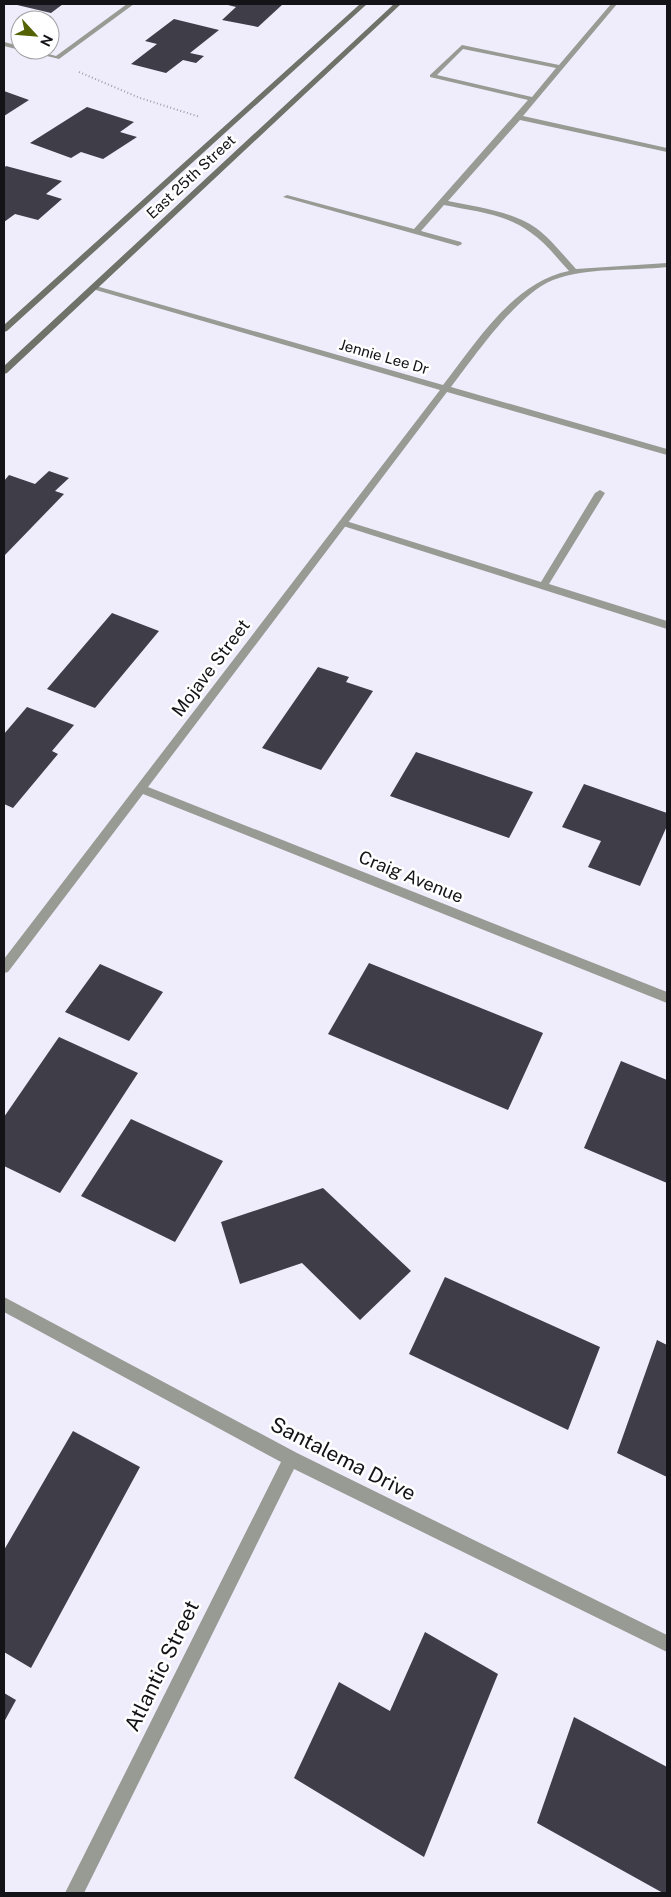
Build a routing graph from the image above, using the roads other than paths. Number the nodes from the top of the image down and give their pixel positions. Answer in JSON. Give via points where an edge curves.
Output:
{"nodes":[{"id":1,"x":130,"y":4,"type":"edge"},
{"id":2,"x":364,"y":4,"type":"edge"},
{"id":3,"x":398,"y":4,"type":"edge"},
{"id":4,"x":614,"y":4,"type":"edge"},
{"id":5,"x":60,"y":56,"type":"edge"},
{"id":6,"x":560,"y":68,"type":"junction"},
{"id":7,"x":533,"y":100,"type":"junction"},
{"id":8,"x":518,"y":117,"type":"junction"},
{"id":9,"x":667,"y":150,"type":"edge"},
{"id":10,"x":287,"y":196,"type":"dead end"},
{"id":11,"x":443,"y":202,"type":"junction"},
{"id":12,"x":416,"y":232,"type":"junction"},
{"id":13,"x":458,"y":244,"type":"dead end"},
{"id":14,"x":667,"y":265,"type":"edge"},
{"id":15,"x":574,"y":272,"type":"junction"},
{"id":16,"x":93,"y":288,"type":"junction"},
{"id":17,"x":4,"y":329,"type":"edge"},
{"id":18,"x":4,"y":372,"type":"edge"},
{"id":19,"x":445,"y":388,"type":"junction"},
{"id":20,"x":667,"y":452,"type":"edge"},
{"id":21,"x":600,"y":493,"type":"dead end"},
{"id":22,"x":343,"y":523,"type":"junction"},
{"id":23,"x":544,"y":585,"type":"junction"},
{"id":24,"x":667,"y":625,"type":"edge"},
{"id":25,"x":141,"y":789,"type":"junction"},
{"id":26,"x":4,"y":968,"type":"edge"},
{"id":27,"x":667,"y":998,"type":"edge"},
{"id":28,"x":4,"y":1304,"type":"edge"},
{"id":29,"x":291,"y":1459,"type":"junction"},
{"id":30,"x":667,"y":1644,"type":"edge"},
{"id":31,"x":74,"y":1893,"type":"edge"}],
"edges":[{"from":1,"to":5,"type":"street"},
{"from":2,"to":17,"type":"street","name":"East 25th Street"},
{"from":3,"to":16,"type":"street","name":"East 25th Street"},
{"from":4,"to":6,"type":"street"},
{"from":6,"to":7,"type":"street"},
{"from":6,"to":7,"type":"street","via":[[462,47],[432,76]]},
{"from":7,"to":8,"type":"street"},
{"from":8,"to":9,"type":"street"},
{"from":8,"to":11,"type":"street"},
{"from":10,"to":12,"type":"street"},
{"from":11,"to":12,"type":"street"},
{"from":11,"to":15,"type":"street","via":[[526,225]]},
{"from":12,"to":13,"type":"street"},
{"from":14,"to":15,"type":"street","name":"Mojave Street"},
{"from":15,"to":19,"type":"street","name":"Mojave Street","via":[[548,279],[524,296],[484,338]]},
{"from":16,"to":18,"type":"street","name":"East 25th Street"},
{"from":16,"to":19,"type":"street","name":"Jennie Lee Dr"},
{"from":19,"to":20,"type":"street","name":"Jennie Lee Dr"},
{"from":19,"to":22,"type":"street","name":"Mojave Street"},
{"from":21,"to":23,"type":"street"},
{"from":22,"to":23,"type":"street"},
{"from":22,"to":25,"type":"street","name":"Mojave Street"},
{"from":23,"to":24,"type":"street"},
{"from":25,"to":26,"type":"street","name":"Mojave Street"},
{"from":25,"to":27,"type":"street","name":"Craig Avenue"},
{"from":28,"to":29,"type":"street","name":"Santalema Drive"},
{"from":29,"to":30,"type":"street","name":"Santalema Drive"},
{"from":29,"to":31,"type":"street","name":"Atlantic Street"}]}
